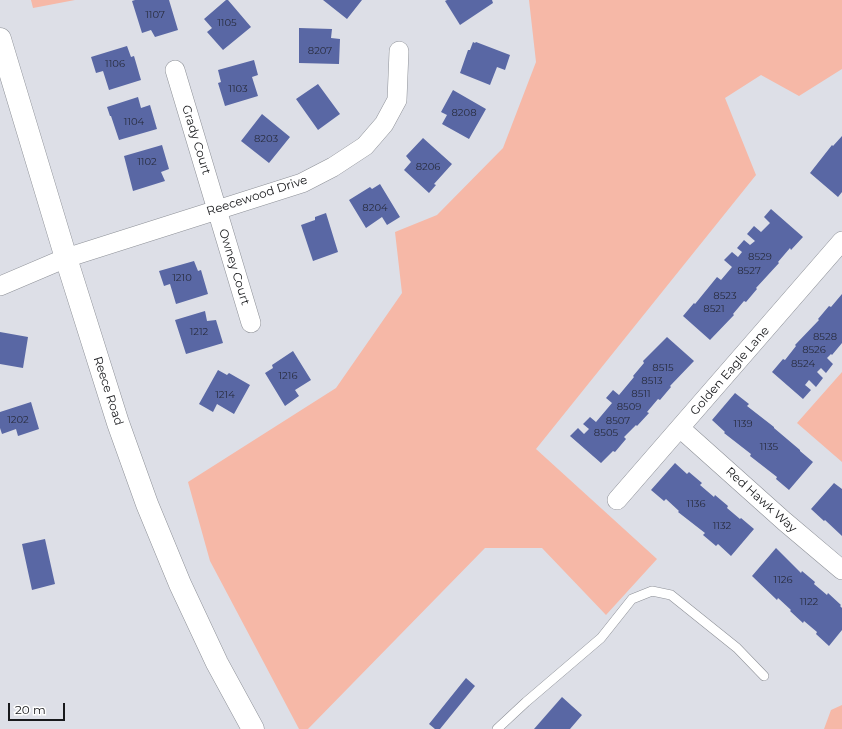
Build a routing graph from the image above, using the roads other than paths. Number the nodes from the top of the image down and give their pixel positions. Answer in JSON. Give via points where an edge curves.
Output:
{"nodes":[{"id":1,"x":0,"y":39,"type":"edge"},
{"id":2,"x":399,"y":51,"type":"dead end"},
{"id":3,"x":175,"y":70,"type":"dead end"},
{"id":4,"x":217,"y":210,"type":"junction"},
{"id":5,"x":842,"y":241,"type":"edge"},
{"id":6,"x":66,"y":258,"type":"junction"},
{"id":7,"x":0,"y":286,"type":"edge"},
{"id":8,"x":251,"y":323,"type":"dead end"},
{"id":9,"x":680,"y":428,"type":"junction"},
{"id":10,"x":617,"y":500,"type":"dead end"},
{"id":11,"x":842,"y":570,"type":"edge"},
{"id":12,"x":764,"y":676,"type":"dead end"},
{"id":13,"x":253,"y":729,"type":"edge"},
{"id":14,"x":497,"y":729,"type":"edge"}],
"edges":[{"from":1,"to":6,"type":"main road","name":"Reece Road"},
{"from":2,"to":4,"type":"street","name":"Reecewood Drive","via":[[397,100],[384,124],[365,146],[302,183]]},
{"from":3,"to":4,"type":"street","name":"Grady Court"},
{"from":4,"to":6,"type":"street","name":"Reecewood Drive"},
{"from":4,"to":8,"type":"street","name":"Owney Court"},
{"from":5,"to":9,"type":"street","name":"Golden Eagle Lane"},
{"from":6,"to":7,"type":"street","name":"Reecewood Drive"},
{"from":6,"to":13,"type":"main road","name":"Reece Road","via":[[118,423],[147,504],[190,606]]},
{"from":9,"to":10,"type":"street","name":"Golden Eagle Lane"},
{"from":9,"to":11,"type":"street","name":"Red Hawk Way","via":[[784,522]]},
{"from":12,"to":14,"type":"lane","via":[[737,648],[672,595],[652,591],[632,599],[601,638]]}]}
